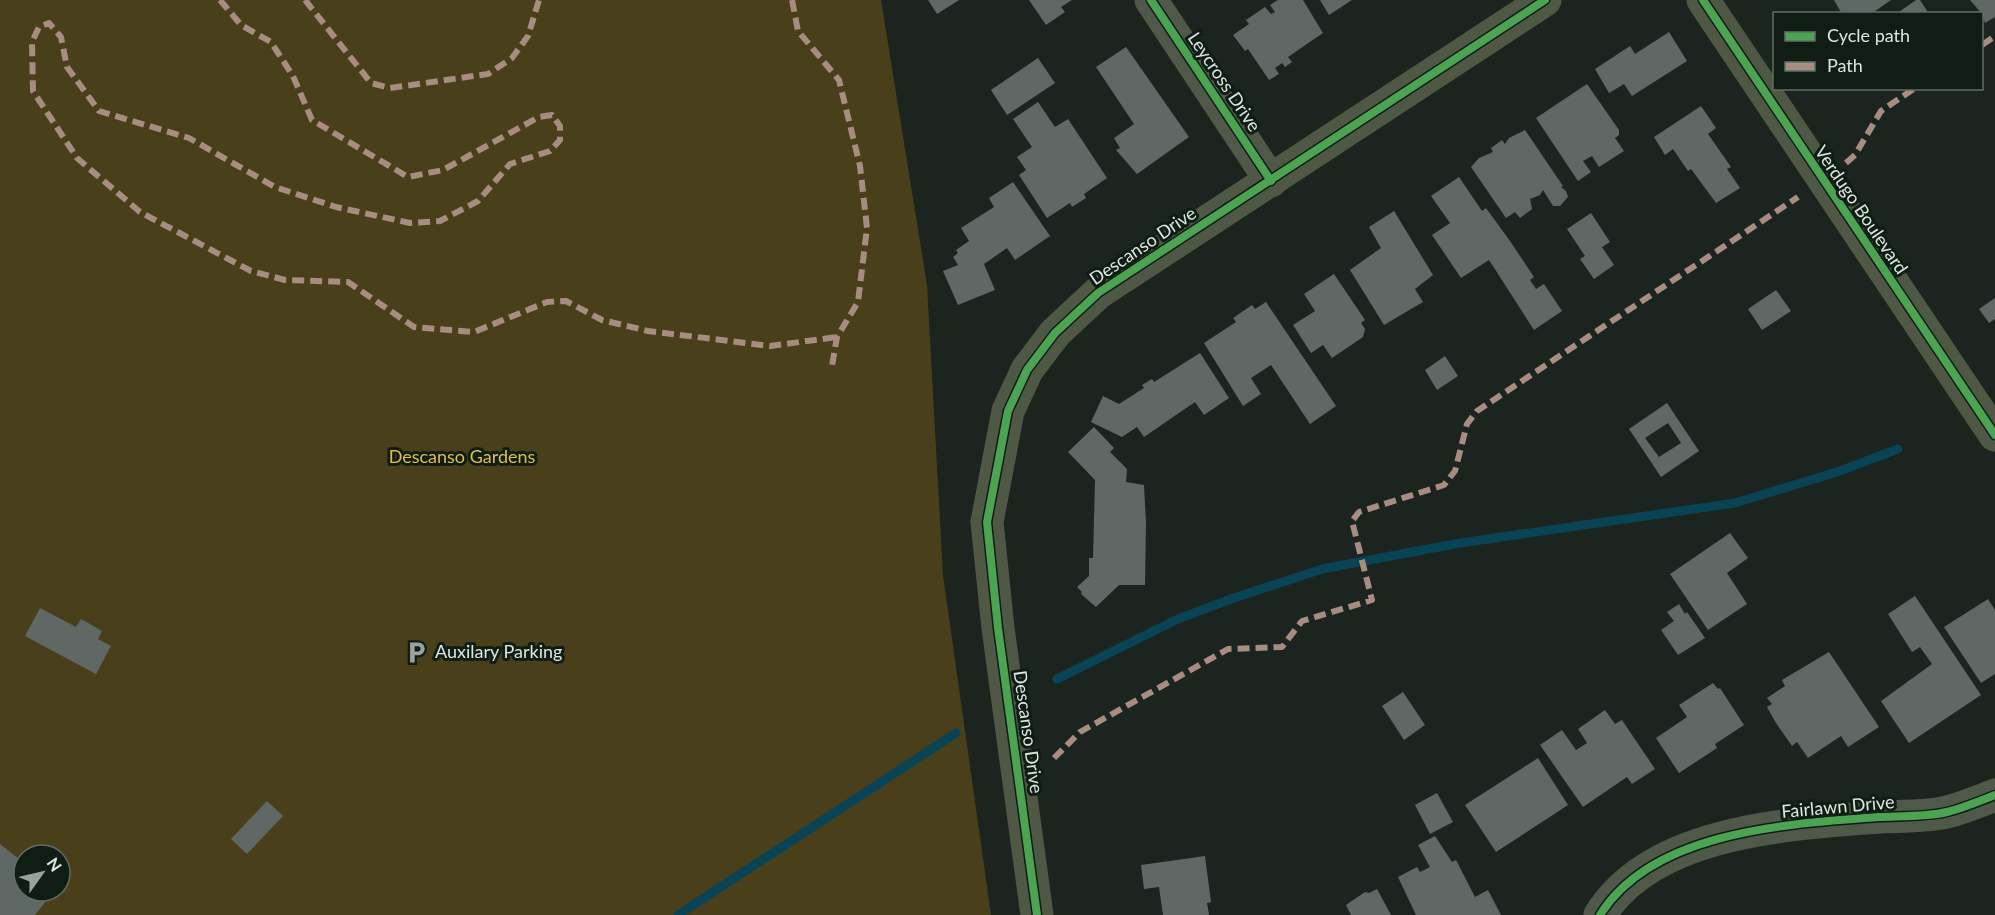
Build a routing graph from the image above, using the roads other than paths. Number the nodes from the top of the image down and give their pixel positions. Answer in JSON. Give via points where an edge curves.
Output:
{"nodes":[{"id":1,"x":1151,"y":0,"type":"edge"},
{"id":2,"x":1545,"y":0,"type":"edge"},
{"id":3,"x":1703,"y":0,"type":"edge"},
{"id":4,"x":1271,"y":181,"type":"junction"},
{"id":5,"x":1994,"y":430,"type":"edge"},
{"id":6,"x":1995,"y":795,"type":"edge"},
{"id":7,"x":1037,"y":915,"type":"edge"},
{"id":8,"x":1600,"y":915,"type":"edge"}],
"edges":[{"from":1,"to":4,"type":"street","name":"Leycross Drive"},
{"from":2,"to":4,"type":"street","name":"Descanso Drive"},
{"from":3,"to":5,"type":"street","name":"Verdugo Boulevard"},
{"from":4,"to":7,"type":"street","name":"Descanso Drive","via":[[1098,293],[1055,333],[1027,370],[1008,411],[987,522]]},
{"from":6,"to":8,"type":"street","name":"Fairlawn Drive","via":[[1947,812],[1791,824],[1704,842],[1659,862],[1630,881]]}]}
